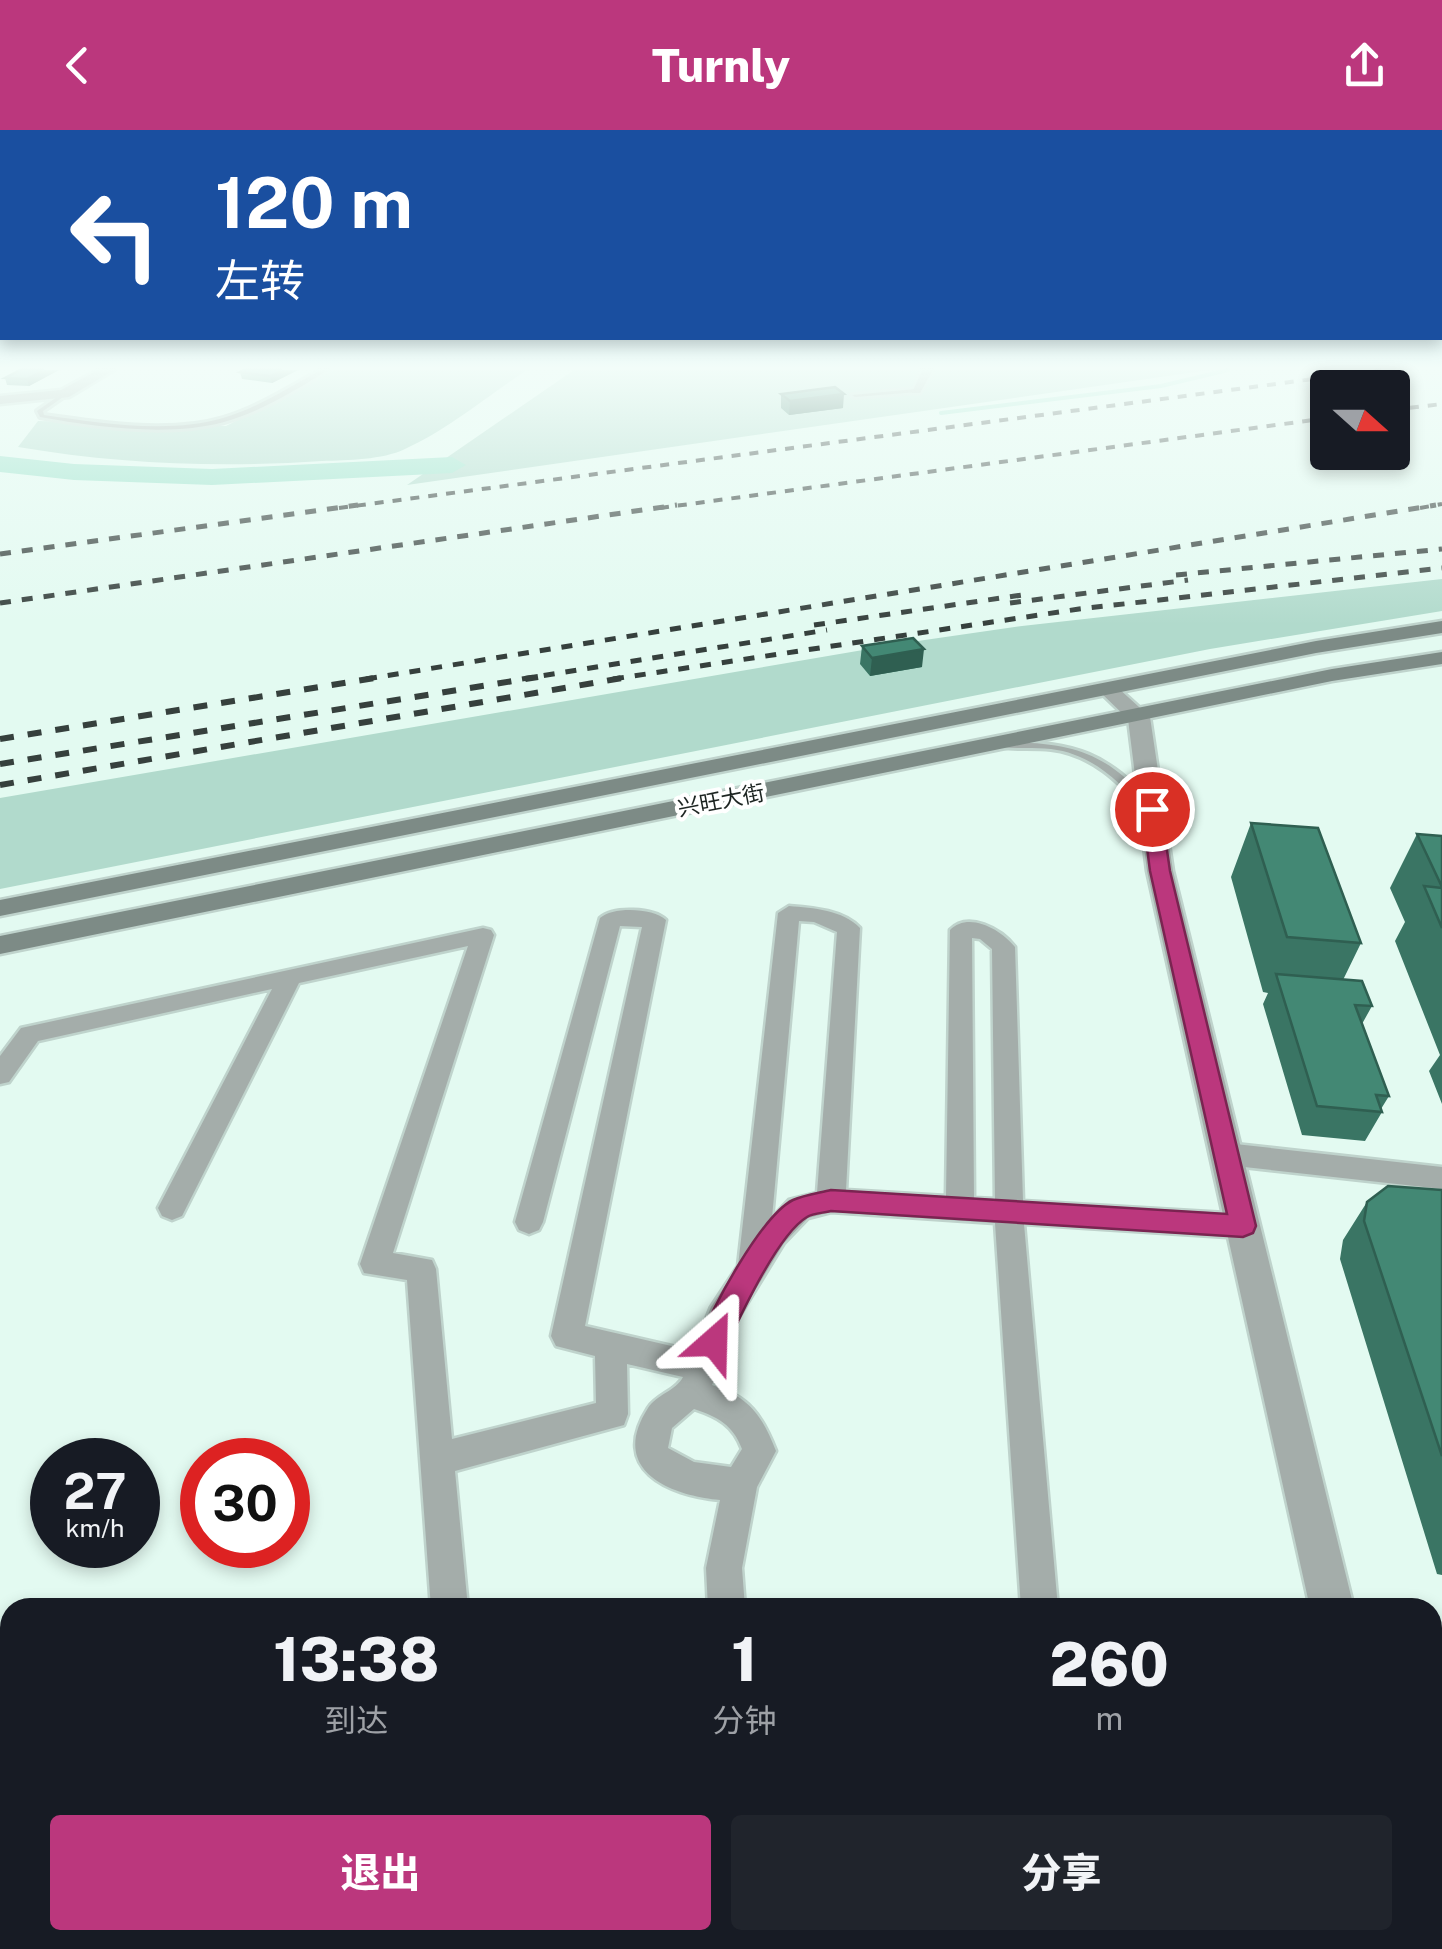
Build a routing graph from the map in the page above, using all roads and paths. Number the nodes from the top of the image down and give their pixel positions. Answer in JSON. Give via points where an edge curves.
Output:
{"nodes":[{"id":1,"x":1442,"y":627,"type":"edge"},
{"id":2,"x":1442,"y":658,"type":"edge"},
{"id":3,"x":1110,"y":691,"type":"junction"},
{"id":4,"x":1138,"y":717,"type":"junction"},
{"id":5,"x":998,"y":745,"type":"junction"},
{"id":6,"x":1152,"y":809,"type":"junction"},
{"id":7,"x":0,"y":908,"type":"edge"},
{"id":8,"x":0,"y":945,"type":"edge"},
{"id":9,"x":290,"y":977,"type":"junction"},
{"id":10,"x":0,"y":1075,"type":"edge"},
{"id":11,"x":1226,"y":1154,"type":"junction"},
{"id":12,"x":1442,"y":1178,"type":"edge"},
{"id":13,"x":831,"y":1201,"type":"junction"},
{"id":14,"x":172,"y":1208,"type":"dead end"},
{"id":15,"x":960,"y":1208,"type":"junction"},
{"id":16,"x":1009,"y":1212,"type":"junction"},
{"id":17,"x":528,"y":1222,"type":"dead end"},
{"id":18,"x":1243,"y":1226,"type":"junction"},
{"id":19,"x":752,"y":1270,"type":"junction"},
{"id":20,"x":611,"y":1348,"type":"junction"},
{"id":21,"x":698,"y":1381,"type":"junction"},
{"id":22,"x":438,"y":1458,"type":"junction"},
{"id":23,"x":741,"y":1484,"type":"junction"},
{"id":24,"x":449,"y":1598,"type":"edge"},
{"id":25,"x":726,"y":1598,"type":"edge"},
{"id":26,"x":1039,"y":1598,"type":"edge"},
{"id":27,"x":1330,"y":1598,"type":"edge"}],
"edges":[{"from":1,"to":3,"type":"main road","name":"兴旺大街"},
{"from":2,"to":4,"type":"main road","name":"兴旺大街"},
{"from":3,"to":4,"type":"street"},
{"from":3,"to":7,"type":"main road","name":"兴旺大街"},
{"from":4,"to":5,"type":"main road","name":"兴旺大街"},
{"from":4,"to":6,"type":"street"},
{"from":5,"to":6,"type":"lane","via":[[1038,744],[1093,756]]},
{"from":5,"to":8,"type":"main road","name":"兴旺大街"},
{"from":6,"to":11,"type":"street","via":[[1160,871]]},
{"from":9,"to":10,"type":"street","via":[[30,1034]]},
{"from":9,"to":14,"type":"street"},
{"from":9,"to":22,"type":"street","via":[[483,935],[374,1264],[422,1270]]},
{"from":11,"to":12,"type":"street"},
{"from":11,"to":18,"type":"street"},
{"from":13,"to":15,"type":"street"},
{"from":13,"to":19,"type":"street","via":[[799,1208]]},
{"from":13,"to":19,"type":"street","via":[[849,928],[818,915],[789,913]]},
{"from":15,"to":16,"type":"street"},
{"from":15,"to":16,"type":"street","via":[[960,930],[986,932],[1003,947]]},
{"from":16,"to":18,"type":"street"},
{"from":16,"to":26,"type":"street"},
{"from":17,"to":20,"type":"street","via":[[611,918],[656,920],[567,1336]]},
{"from":18,"to":27,"type":"street"},
{"from":19,"to":21,"type":"street","via":[[722,1317]]},
{"from":20,"to":21,"type":"street"},
{"from":20,"to":22,"type":"street","via":[[612,1414]]},
{"from":21,"to":23,"type":"street","via":[[750,1421],[759,1451]]},
{"from":21,"to":23,"type":"street","via":[[668,1404],[653,1430],[651,1456],[712,1486]]},
{"from":22,"to":24,"type":"street"},
{"from":23,"to":25,"type":"street","via":[[724,1568]]}]}
